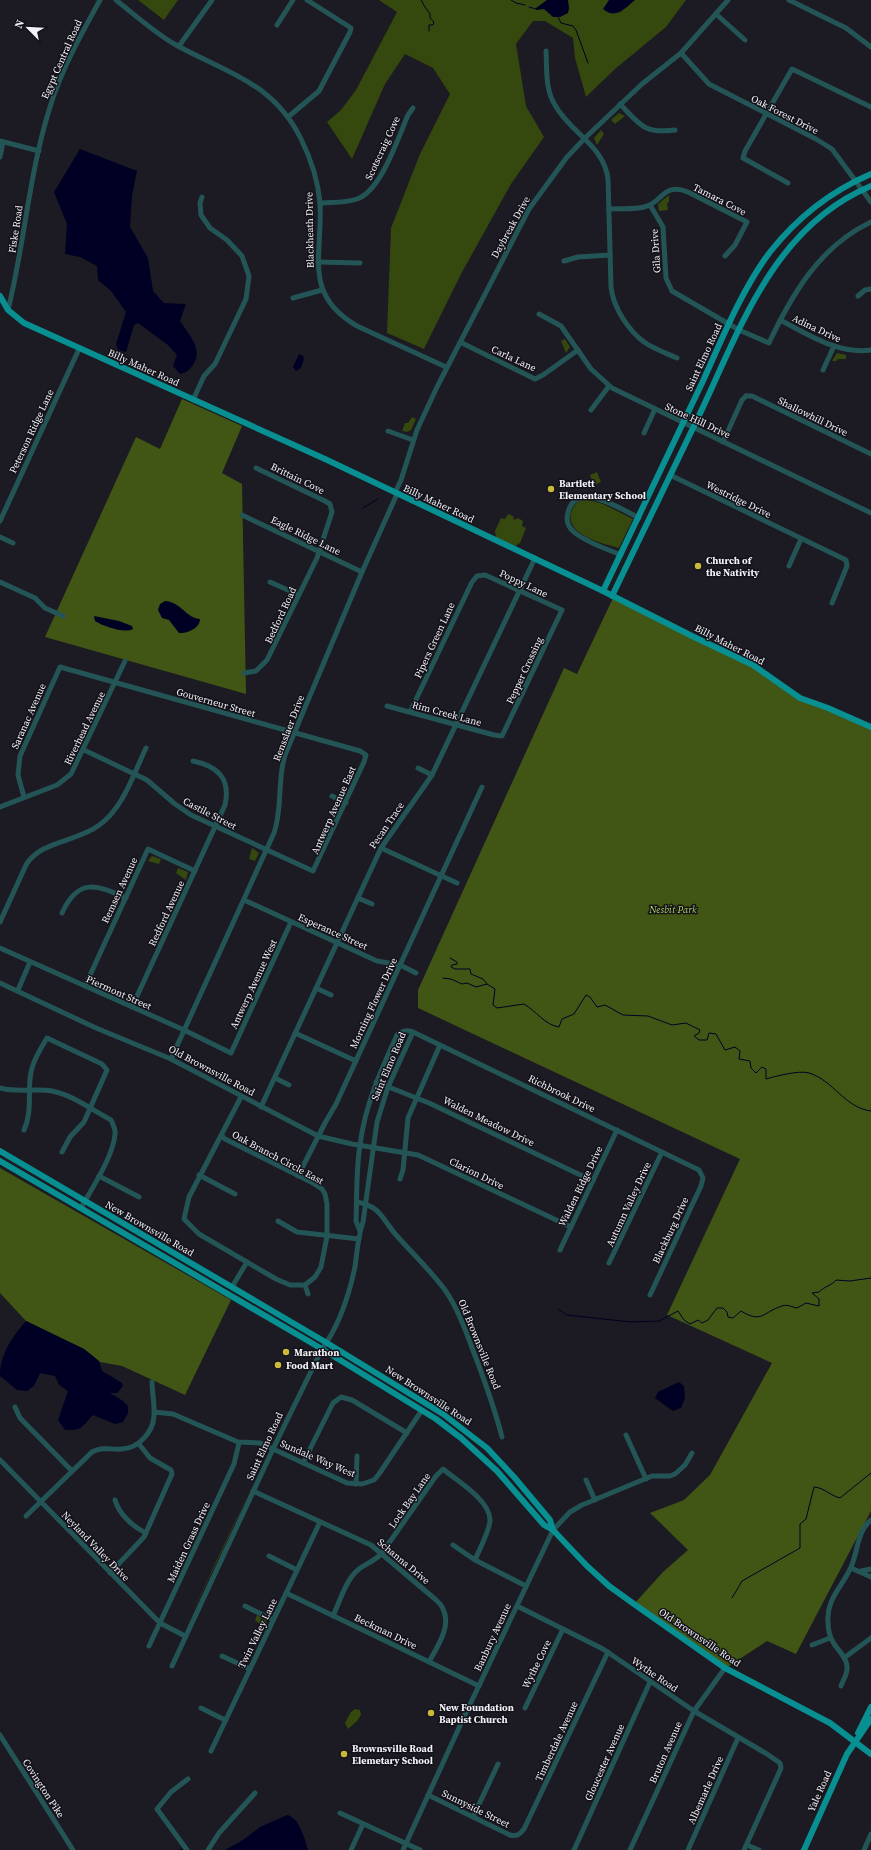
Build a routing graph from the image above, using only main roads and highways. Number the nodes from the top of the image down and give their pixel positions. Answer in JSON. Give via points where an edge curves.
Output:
{"nodes":[{"id":1,"x":871,"y":174,"type":"edge"},
{"id":2,"x":871,"y":186,"type":"edge"},
{"id":3,"x":801,"y":218,"type":"junction"},
{"id":4,"x":809,"y":227,"type":"junction"},
{"id":5,"x":0,"y":296,"type":"edge"},
{"id":6,"x":636,"y":525,"type":"junction"},
{"id":7,"x":644,"y":528,"type":"junction"},
{"id":8,"x":622,"y":552,"type":"junction"},
{"id":9,"x":632,"y":554,"type":"junction"},
{"id":10,"x":604,"y":591,"type":"junction"},
{"id":11,"x":612,"y":596,"type":"junction"},
{"id":12,"x":871,"y":727,"type":"edge"},
{"id":13,"x":0,"y":1152,"type":"edge"},
{"id":14,"x":0,"y":1161,"type":"edge"},
{"id":15,"x":553,"y":1530,"type":"junction"},
{"id":16,"x":871,"y":1707,"type":"edge"},
{"id":17,"x":871,"y":1719,"type":"edge"},
{"id":18,"x":854,"y":1741,"type":"junction"},
{"id":19,"x":871,"y":1754,"type":"edge"},
{"id":20,"x":804,"y":1850,"type":"edge"}],
"edges":[{"from":1,"to":3,"type":"main road","name":"Saint Elmo Road","via":[[854,181]]},
{"from":2,"to":4,"type":"main road","via":[[836,206]]},
{"from":3,"to":4,"type":"main road"},
{"from":3,"to":6,"type":"main road","name":"Saint Elmo Road","via":[[764,261],[747,288]]},
{"from":4,"to":7,"type":"main road","via":[[790,246],[758,291]]},
{"from":5,"to":10,"type":"main road","name":"Billy Maher Road","via":[[8,310],[24,323],[324,459]]},
{"from":6,"to":7,"type":"main road"},
{"from":6,"to":8,"type":"main road","name":"Saint Elmo Road"},
{"from":7,"to":9,"type":"main road"},
{"from":8,"to":9,"type":"main road"},
{"from":8,"to":10,"type":"main road","name":"Saint Elmo Road"},
{"from":9,"to":11,"type":"main road"},
{"from":10,"to":11,"type":"main road","name":"Billy Maher Road"},
{"from":11,"to":12,"type":"main road","name":"Billy Maher Road","via":[[753,665],[800,698]]},
{"from":13,"to":15,"type":"main road","name":"New Brownsville Road","via":[[327,1342],[438,1411],[487,1448],[550,1520]]},
{"from":14,"to":15,"type":"main road","name":"New Brownsville Road","via":[[422,1410],[447,1427],[497,1471],[544,1525]]},
{"from":15,"to":18,"type":"main road","name":"Old Brownsville Road","via":[[609,1586],[725,1668],[830,1723]]},
{"from":16,"to":18,"type":"main road","name":"Yale Road"},
{"from":17,"to":18,"type":"main road","name":"Yale Road"},
{"from":18,"to":19,"type":"main road","name":"Old Brownsville Road"},
{"from":18,"to":20,"type":"main road","name":"Yale Road"}]}
